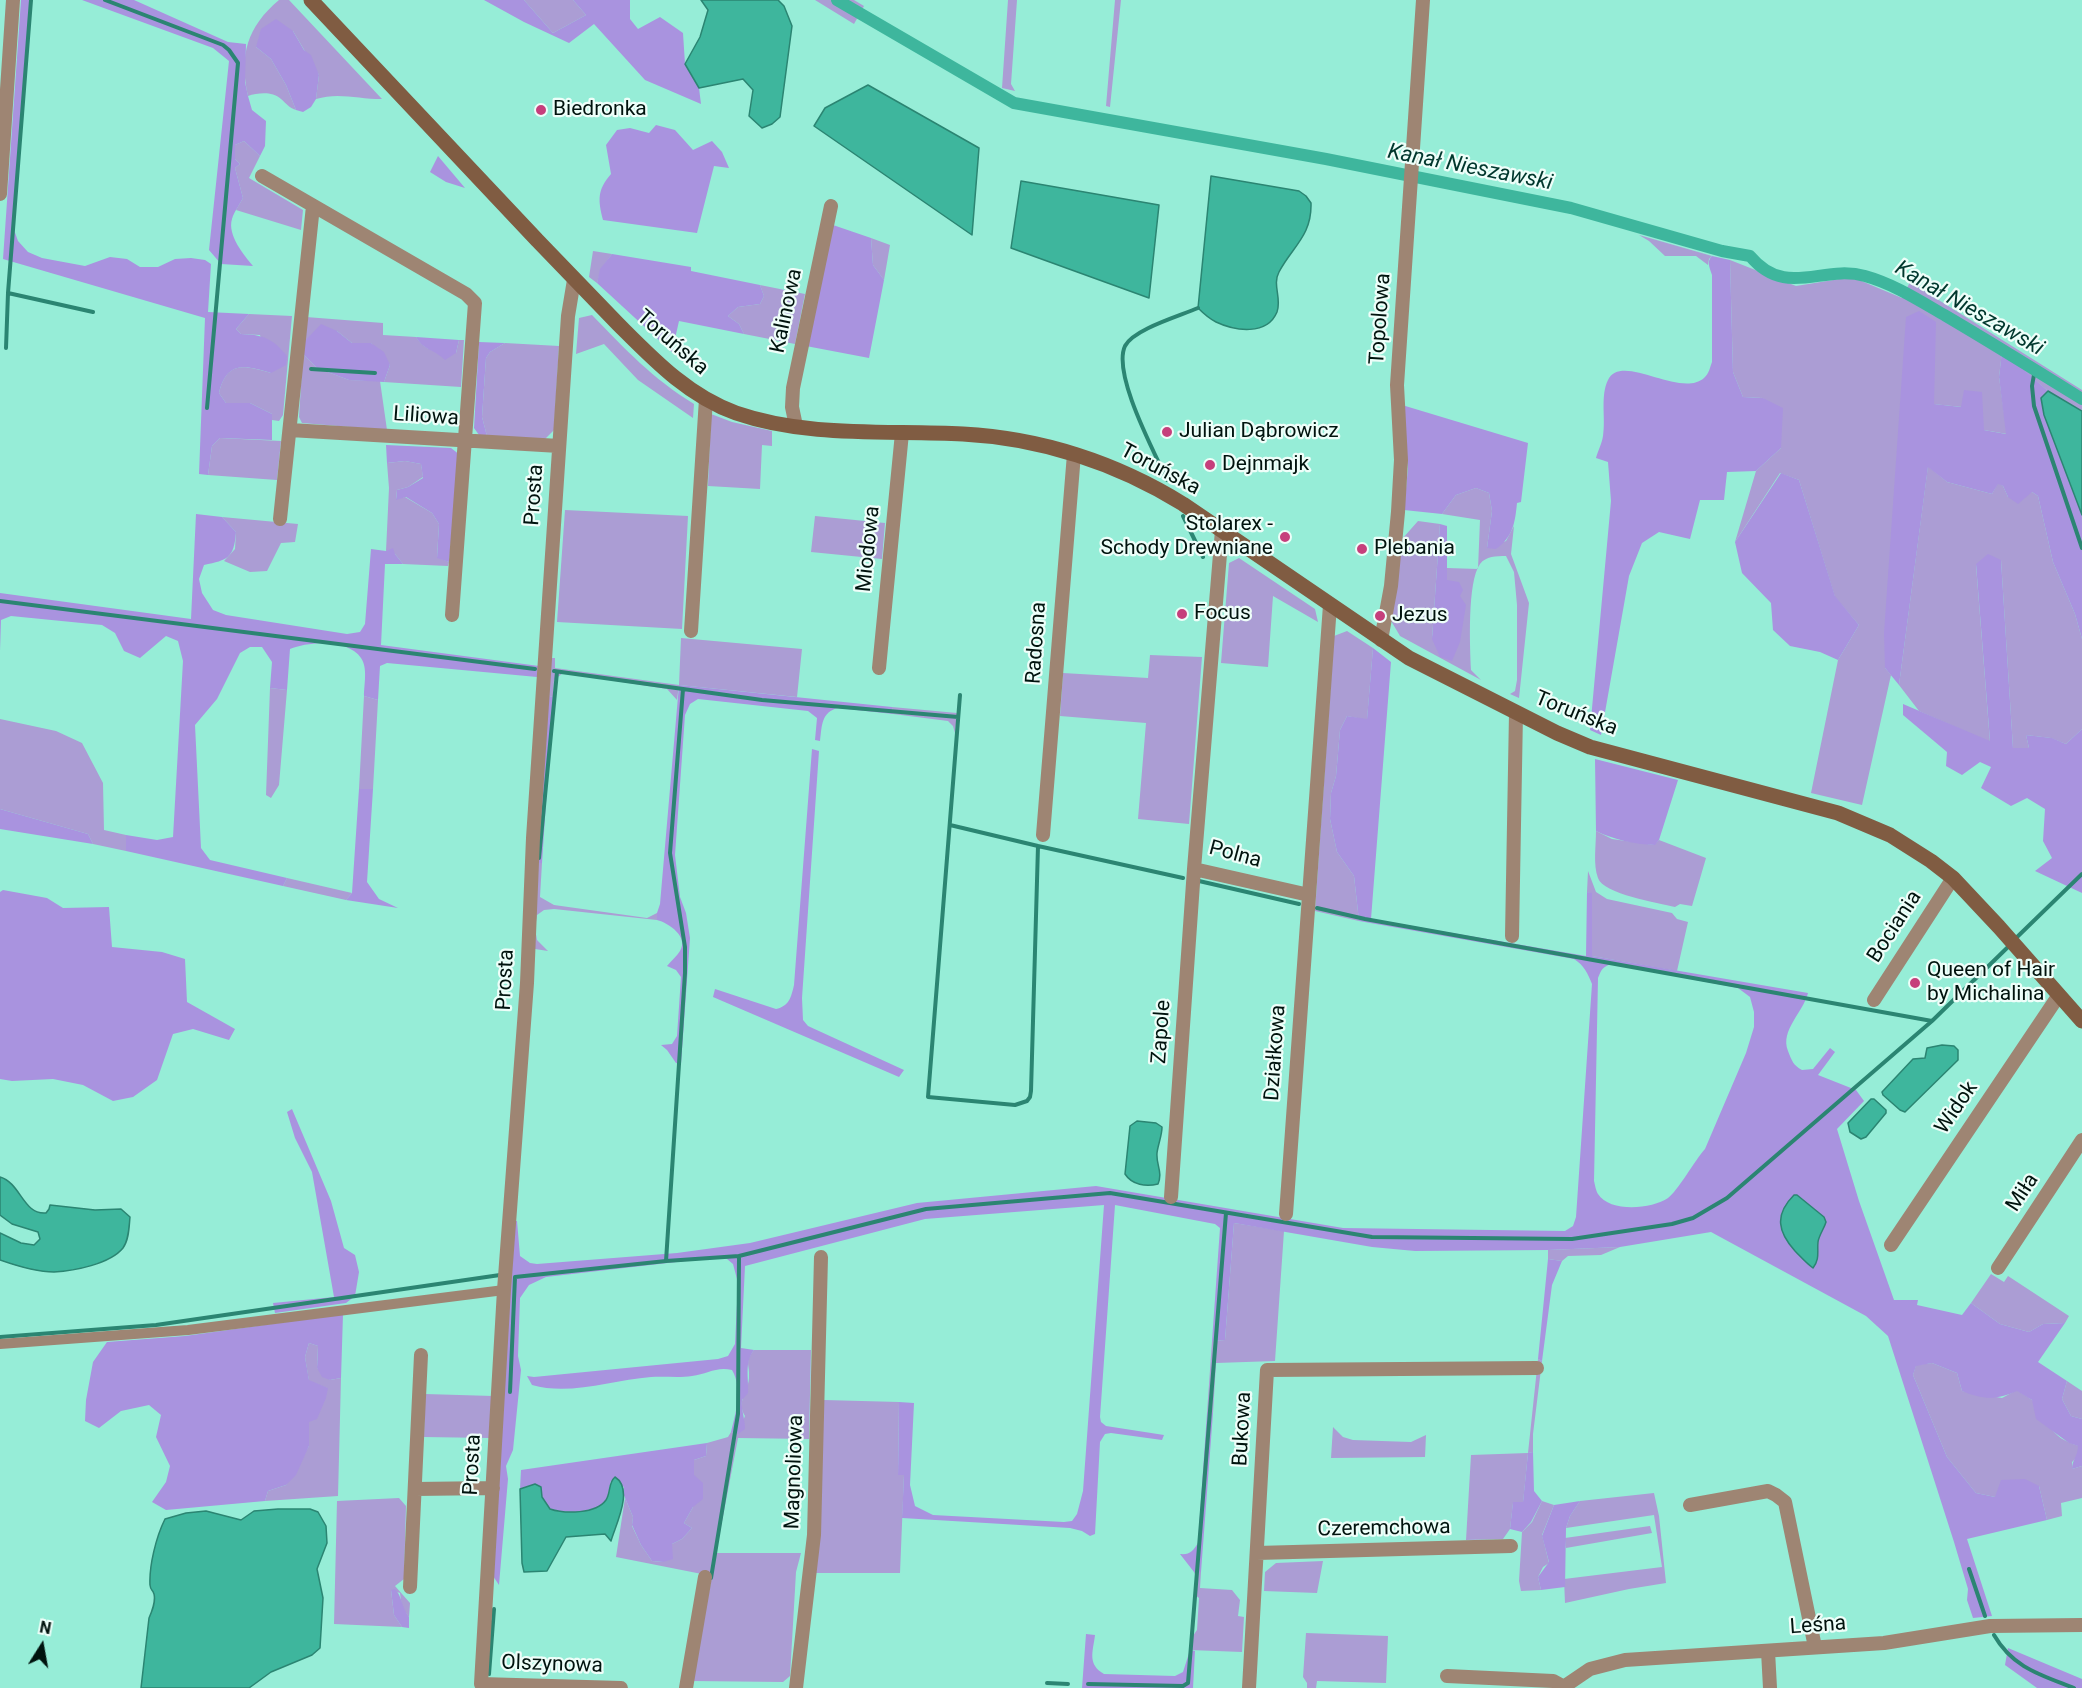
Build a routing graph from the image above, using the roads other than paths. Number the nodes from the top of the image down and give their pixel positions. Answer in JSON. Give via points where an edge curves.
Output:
{"nodes":[{"id":1,"x":13,"y":0,"type":"edge"},
{"id":2,"x":311,"y":0,"type":"edge"},
{"id":3,"x":1423,"y":0,"type":"edge"},
{"id":4,"x":262,"y":176,"type":"dead end"},
{"id":5,"x":0,"y":194,"type":"edge"},
{"id":6,"x":313,"y":206,"type":"junction"},
{"id":7,"x":831,"y":206,"type":"dead end"},
{"id":8,"x":574,"y":279,"type":"junction"},
{"id":9,"x":706,"y":399,"type":"junction"},
{"id":10,"x":796,"y":426,"type":"junction"},
{"id":11,"x":290,"y":430,"type":"junction"},
{"id":12,"x":902,"y":433,"type":"junction"},
{"id":13,"x":466,"y":441,"type":"junction"},
{"id":14,"x":559,"y":447,"type":"junction"},
{"id":15,"x":1074,"y":454,"type":"junction"},
{"id":16,"x":280,"y":519,"type":"dead end"},
{"id":17,"x":1222,"y":530,"type":"junction"},
{"id":18,"x":1330,"y":605,"type":"junction"},
{"id":19,"x":452,"y":615,"type":"dead end"},
{"id":20,"x":691,"y":631,"type":"dead end"},
{"id":21,"x":1381,"y":640,"type":"junction"},
{"id":22,"x":879,"y":668,"type":"dead end"},
{"id":23,"x":1516,"y":713,"type":"junction"},
{"id":24,"x":1043,"y":835,"type":"dead end"},
{"id":25,"x":1194,"y":869,"type":"junction"},
{"id":26,"x":1953,"y":878,"type":"junction"},
{"id":27,"x":1309,"y":895,"type":"junction"},
{"id":28,"x":1512,"y":936,"type":"dead end"},
{"id":29,"x":2059,"y":995,"type":"junction"},
{"id":30,"x":1874,"y":1000,"type":"dead end"},
{"id":31,"x":2082,"y":1021,"type":"edge"},
{"id":32,"x":2082,"y":1140,"type":"edge"},
{"id":33,"x":1171,"y":1197,"type":"dead end"},
{"id":34,"x":1286,"y":1214,"type":"dead end"},
{"id":35,"x":1891,"y":1245,"type":"dead end"},
{"id":36,"x":821,"y":1257,"type":"dead end"},
{"id":37,"x":1998,"y":1268,"type":"dead end"},
{"id":38,"x":504,"y":1290,"type":"junction"},
{"id":39,"x":0,"y":1344,"type":"edge"},
{"id":40,"x":421,"y":1354,"type":"dead end"},
{"id":41,"x":1537,"y":1368,"type":"dead end"},
{"id":42,"x":493,"y":1488,"type":"junction"},
{"id":43,"x":415,"y":1489,"type":"junction"},
{"id":44,"x":1690,"y":1505,"type":"dead end"},
{"id":45,"x":1511,"y":1546,"type":"dead end"},
{"id":46,"x":1257,"y":1553,"type":"junction"},
{"id":47,"x":705,"y":1577,"type":"dead end"},
{"id":48,"x":410,"y":1587,"type":"dead end"},
{"id":49,"x":2082,"y":1625,"type":"edge"},
{"id":50,"x":1815,"y":1647,"type":"junction"},
{"id":51,"x":1768,"y":1651,"type":"junction"},
{"id":52,"x":1447,"y":1676,"type":"dead end"},
{"id":53,"x":482,"y":1684,"type":"joint"},
{"id":54,"x":547,"y":1687,"type":"edge"},
{"id":55,"x":1563,"y":1687,"type":"edge"},
{"id":56,"x":621,"y":1688,"type":"edge"},
{"id":57,"x":686,"y":1688,"type":"edge"},
{"id":58,"x":796,"y":1688,"type":"edge"},
{"id":59,"x":1249,"y":1688,"type":"edge"},
{"id":60,"x":1770,"y":1688,"type":"edge"}],
"edges":[{"from":1,"to":5,"type":"street"},
{"from":2,"to":8,"type":"main road","name":"Toruńska"},
{"from":3,"to":21,"type":"street","name":"Topolowa","via":[[1397,385],[1401,460],[1398,512]]},
{"from":4,"to":6,"type":"street"},
{"from":6,"to":11,"type":"street"},
{"from":6,"to":13,"type":"street","via":[[466,294],[475,303]]},
{"from":7,"to":10,"type":"street","name":"Kalinowa","via":[[793,388]]},
{"from":8,"to":9,"type":"main road","name":"Toruńska","via":[[645,352]]},
{"from":8,"to":14,"type":"street","name":"Prosta"},
{"from":9,"to":10,"type":"main road","name":"Toruńska","via":[[751,417]]},
{"from":9,"to":20,"type":"street"},
{"from":10,"to":12,"type":"main road","name":"Toruńska"},
{"from":11,"to":13,"type":"street","name":"Liliowa"},
{"from":11,"to":16,"type":"street"},
{"from":12,"to":15,"type":"main road","name":"Toruńska","via":[[986,436]]},
{"from":12,"to":22,"type":"street","name":"Miodowa"},
{"from":13,"to":14,"type":"street","name":"Liliowa"},
{"from":13,"to":19,"type":"street"},
{"from":14,"to":38,"type":"street","name":"Prosta"},
{"from":15,"to":17,"type":"main road","name":"Toruńska","via":[[1156,488]]},
{"from":15,"to":24,"type":"street","name":"Radosna"},
{"from":17,"to":18,"type":"main road","name":"Toruńska"},
{"from":17,"to":25,"type":"street","name":"Polna"},
{"from":18,"to":21,"type":"main road","name":"Toruńska"},
{"from":18,"to":27,"type":"street"},
{"from":21,"to":23,"type":"main road","name":"Toruńska"},
{"from":23,"to":26,"type":"main road","name":"Toruńska","via":[[1590,747],[1856,819],[1912,848]]},
{"from":23,"to":28,"type":"street"},
{"from":25,"to":27,"type":"street","name":"Polna"},
{"from":25,"to":33,"type":"street","name":"Zapole"},
{"from":26,"to":29,"type":"main road","name":"Toruńska"},
{"from":26,"to":30,"type":"street","name":"Bociania"},
{"from":27,"to":34,"type":"street","name":"Działkowa"},
{"from":29,"to":31,"type":"main road","name":"Toruńska"},
{"from":29,"to":35,"type":"street","name":"Widok"},
{"from":32,"to":37,"type":"street","name":"Miła"},
{"from":36,"to":58,"type":"street","name":"Magnoliowa","via":[[814,1535]]},
{"from":38,"to":39,"type":"street","via":[[188,1330]]},
{"from":38,"to":42,"type":"street","name":"Prosta"},
{"from":40,"to":43,"type":"street"},
{"from":41,"to":46,"type":"street","name":"Bukowa","via":[[1267,1370]]},
{"from":42,"to":43,"type":"street"},
{"from":42,"to":53,"type":"street","name":"Prosta"},
{"from":43,"to":48,"type":"street"},
{"from":44,"to":50,"type":"street","via":[[1768,1491],[1785,1502]]},
{"from":45,"to":46,"type":"street","name":"Czeremchowa"},
{"from":46,"to":59,"type":"street","name":"Bukowa"},
{"from":47,"to":57,"type":"street"},
{"from":49,"to":50,"type":"street","name":"Leśna","via":[[1990,1626],[1884,1643]]},
{"from":50,"to":51,"type":"street","name":"Leśna"},
{"from":51,"to":55,"type":"street","name":"Leśna","via":[[1615,1661],[1590,1669]]},
{"from":51,"to":60,"type":"street"},
{"from":52,"to":55,"type":"street","via":[[1553,1681]]},
{"from":53,"to":54,"type":"street","name":"Olszynowa"},
{"from":54,"to":56,"type":"street","name":"Olszynowa"}]}
